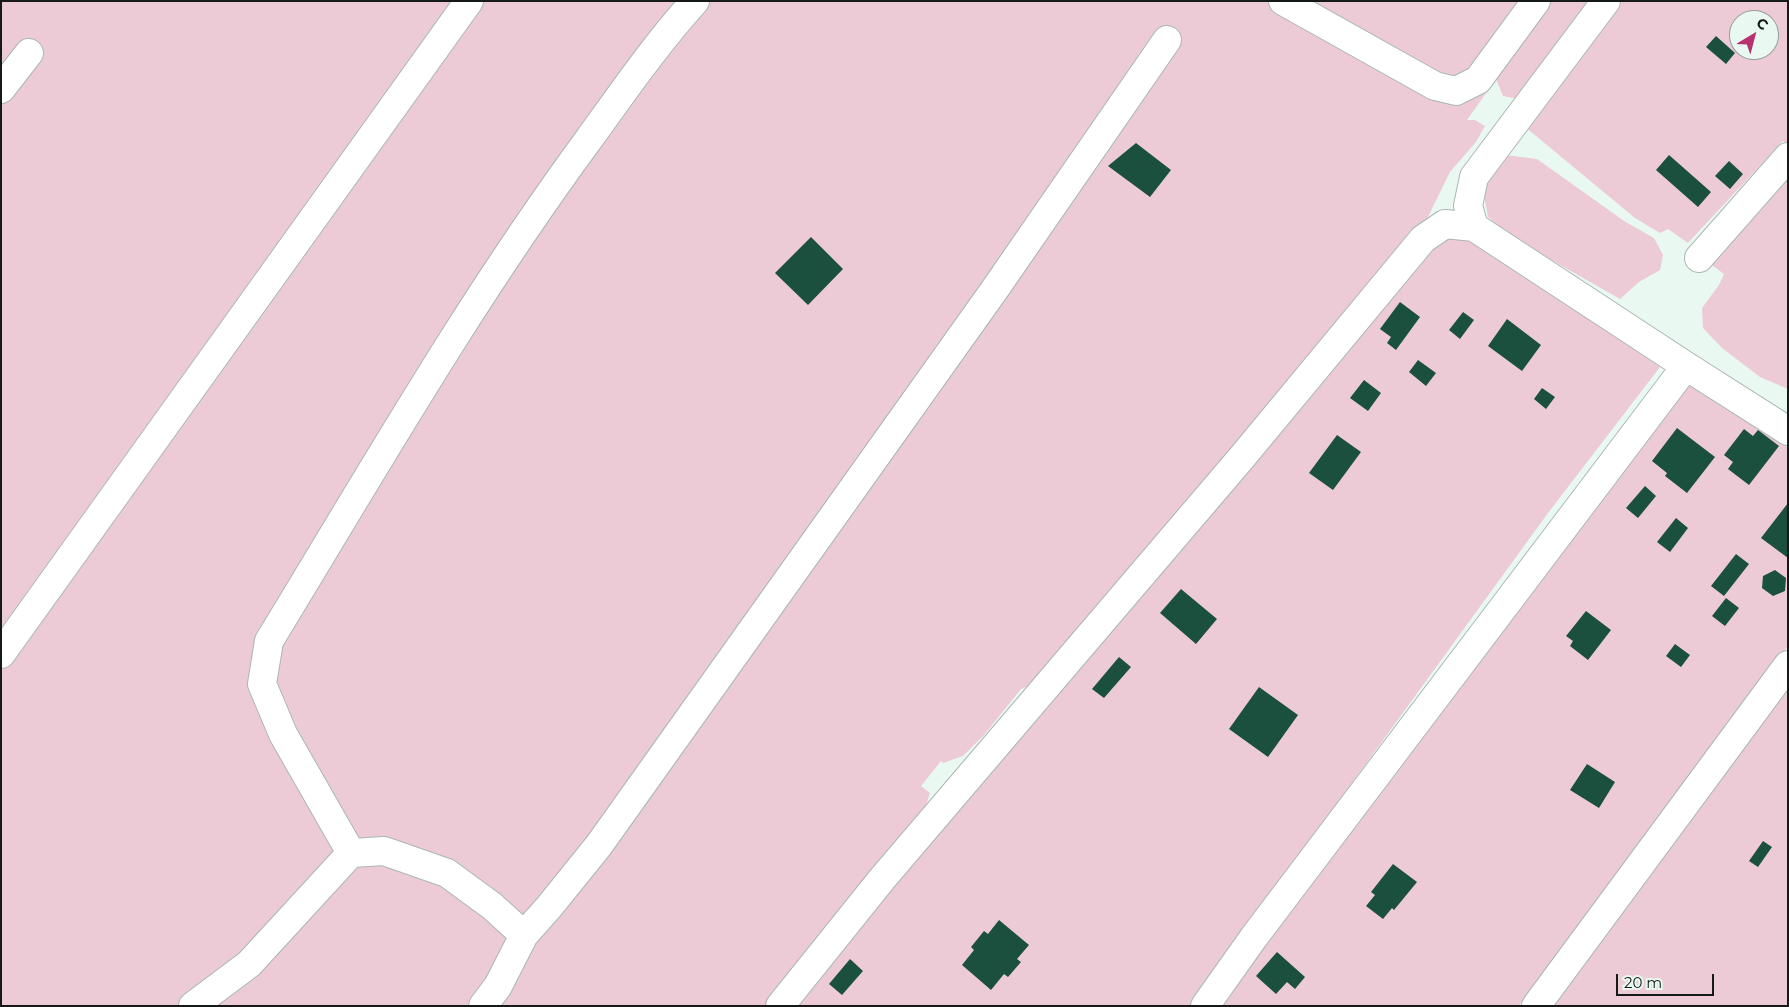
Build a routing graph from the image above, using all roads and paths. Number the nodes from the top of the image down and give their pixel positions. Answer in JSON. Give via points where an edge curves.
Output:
{"nodes":[{"id":1,"x":469,"y":1,"type":"edge"},
{"id":2,"x":696,"y":1,"type":"edge"},
{"id":3,"x":1283,"y":1,"type":"edge"},
{"id":4,"x":1536,"y":1,"type":"edge"},
{"id":5,"x":1606,"y":1,"type":"edge"},
{"id":6,"x":1166,"y":40,"type":"dead end"},
{"id":7,"x":29,"y":53,"type":"dead end"},
{"id":8,"x":1,"y":89,"type":"edge"},
{"id":9,"x":1788,"y":157,"type":"edge"},
{"id":10,"x":1474,"y":227,"type":"junction"},
{"id":11,"x":1699,"y":258,"type":"dead end"},
{"id":12,"x":1686,"y":366,"type":"junction"},
{"id":13,"x":1788,"y":430,"type":"edge"},
{"id":14,"x":1,"y":654,"type":"edge"},
{"id":15,"x":1788,"y":664,"type":"edge"},
{"id":16,"x":350,"y":853,"type":"junction"},
{"id":17,"x":524,"y":935,"type":"junction"},
{"id":18,"x":193,"y":1006,"type":"edge"},
{"id":19,"x":483,"y":1006,"type":"edge"},
{"id":20,"x":780,"y":1006,"type":"edge"},
{"id":21,"x":1205,"y":1006,"type":"edge"},
{"id":22,"x":1536,"y":1006,"type":"edge"}],
"edges":[{"from":1,"to":14,"type":"street"},
{"from":2,"to":16,"type":"street","via":[[644,63],[486,286],[268,641],[262,684],[283,734]]},
{"from":3,"to":4,"type":"street","via":[[1434,86],[1456,91],[1478,80]]},
{"from":5,"to":10,"type":"street","via":[[1474,178],[1468,206]]},
{"from":6,"to":17,"type":"street","via":[[995,289],[610,829]]},
{"from":7,"to":8,"type":"street"},
{"from":9,"to":11,"type":"street"},
{"from":10,"to":12,"type":"street"},
{"from":10,"to":20,"type":"street","via":[[1445,224],[1423,239],[1243,456],[882,879]]},
{"from":12,"to":13,"type":"street"},
{"from":12,"to":21,"type":"street"},
{"from":15,"to":22,"type":"street"},
{"from":16,"to":17,"type":"street","via":[[384,851],[447,873],[492,906]]},
{"from":16,"to":18,"type":"street","via":[[249,964]]},
{"from":17,"to":19,"type":"street","via":[[498,986]]}]}
